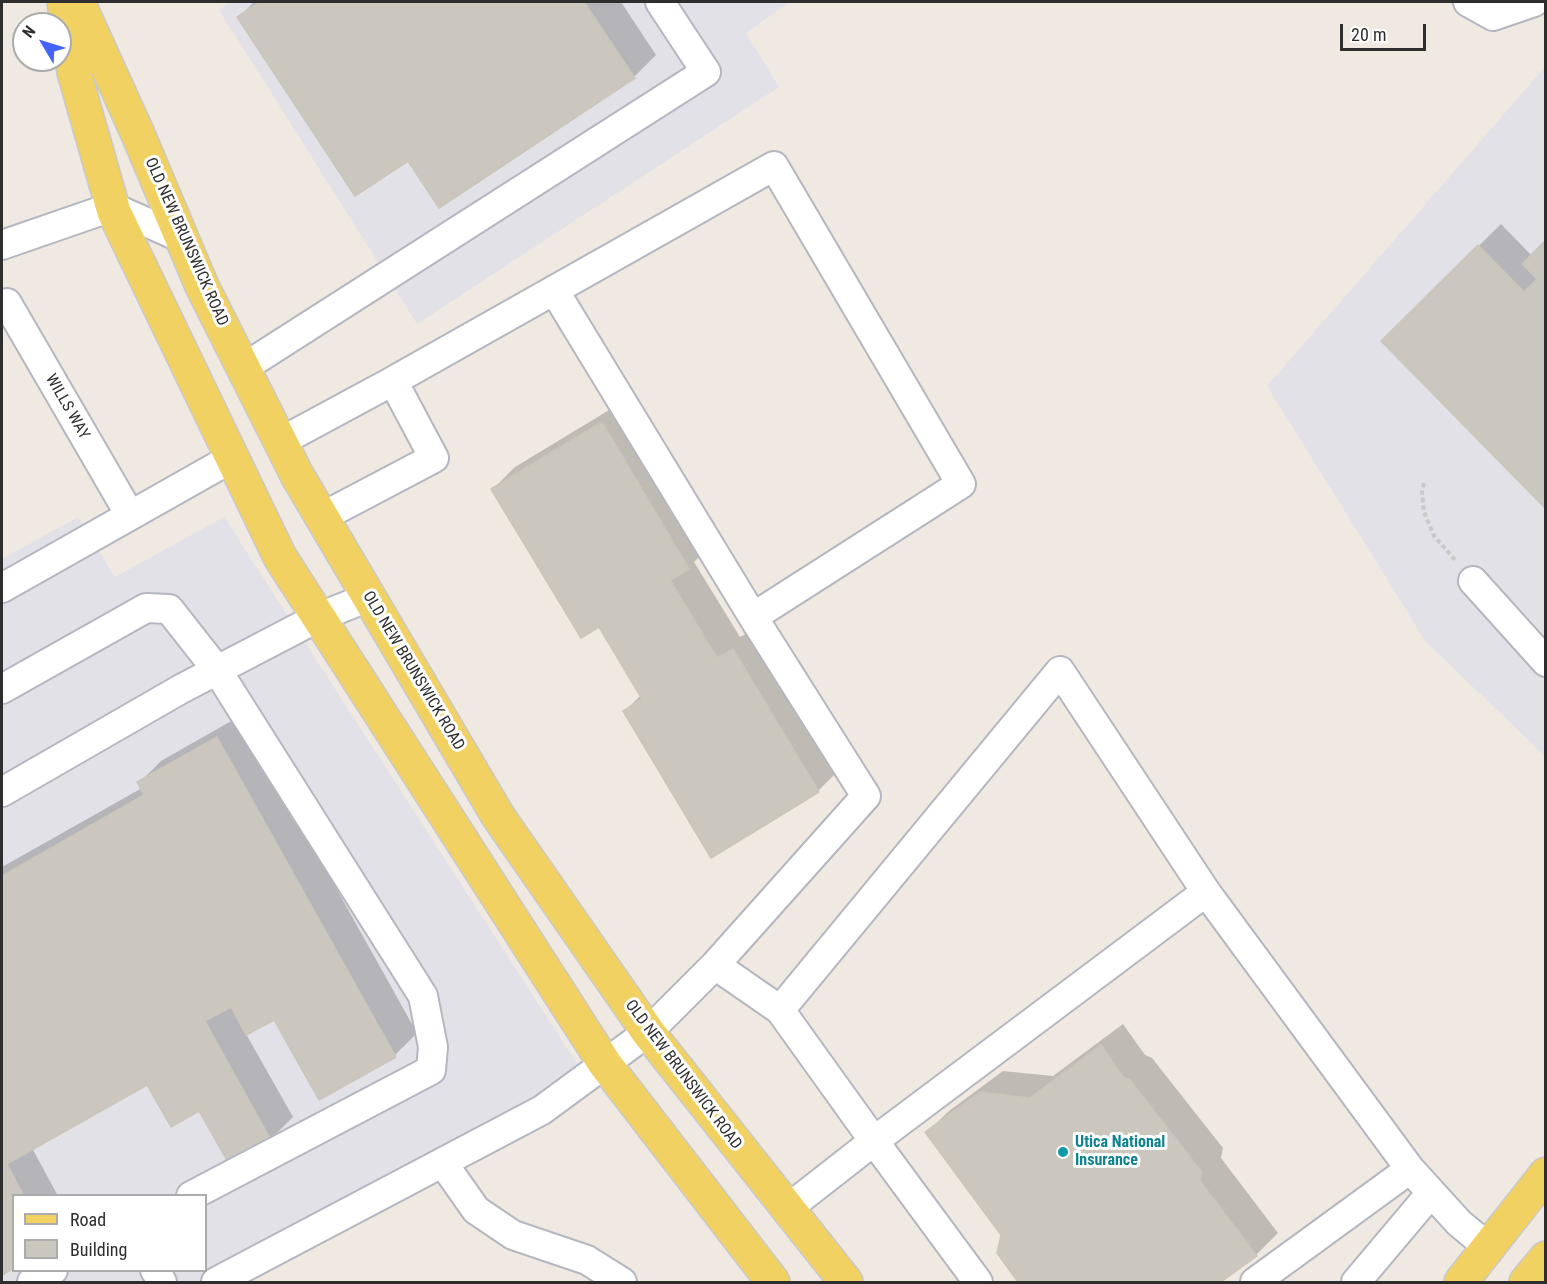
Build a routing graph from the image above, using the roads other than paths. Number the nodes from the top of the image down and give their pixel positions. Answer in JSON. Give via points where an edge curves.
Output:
{"nodes":[{"id":1,"x":64,"y":2,"type":"edge"},
{"id":2,"x":78,"y":2,"type":"edge"},
{"id":3,"x":660,"y":2,"type":"edge"},
{"id":4,"x":1534,"y":2,"type":"edge"},
{"id":5,"x":1478,"y":6,"type":"edge"},
{"id":6,"x":112,"y":207,"type":"junction"},
{"id":7,"x":182,"y":238,"type":"junction"},
{"id":8,"x":2,"y":245,"type":"edge"},
{"id":9,"x":554,"y":290,"type":"junction"},
{"id":10,"x":2,"y":306,"type":"edge"},
{"id":11,"x":243,"y":368,"type":"junction"},
{"id":12,"x":393,"y":381,"type":"junction"},
{"id":13,"x":280,"y":442,"type":"junction"},
{"id":14,"x":232,"y":458,"type":"junction"},
{"id":15,"x":130,"y":515,"type":"junction"},
{"id":16,"x":322,"y":517,"type":"junction"},
{"id":17,"x":1473,"y":581,"type":"road end"},
{"id":18,"x":2,"y":588,"type":"edge"},
{"id":19,"x":369,"y":597,"type":"junction"},
{"id":20,"x":753,"y":617,"type":"junction"},
{"id":21,"x":319,"y":618,"type":"junction"},
{"id":22,"x":1545,"y":662,"type":"edge"},
{"id":23,"x":217,"y":670,"type":"junction"},
{"id":24,"x":2,"y":689,"type":"edge"},
{"id":25,"x":2,"y":792,"type":"edge"},
{"id":26,"x":1206,"y":892,"type":"junction"},
{"id":27,"x":715,"y":965,"type":"junction"},
{"id":28,"x":780,"y":1010,"type":"junction"},
{"id":29,"x":648,"y":1032,"type":"junction"},
{"id":30,"x":605,"y":1064,"type":"junction"},
{"id":31,"x":874,"y":1141,"type":"junction"},
{"id":32,"x":443,"y":1163,"type":"junction"},
{"id":33,"x":1410,"y":1169,"type":"junction"},
{"id":34,"x":1545,"y":1174,"type":"edge"},
{"id":35,"x":1431,"y":1193,"type":"junction"},
{"id":36,"x":195,"y":1194,"type":"edge"},
{"id":37,"x":787,"y":1209,"type":"junction"},
{"id":38,"x":1488,"y":1247,"type":"junction"},
{"id":39,"x":1545,"y":1258,"type":"edge"},
{"id":40,"x":50,"y":1272,"type":"edge"},
{"id":41,"x":32,"y":1282,"type":"edge"},
{"id":42,"x":216,"y":1282,"type":"edge"},
{"id":43,"x":622,"y":1282,"type":"edge"},
{"id":44,"x":773,"y":1282,"type":"edge"},
{"id":45,"x":846,"y":1282,"type":"edge"},
{"id":46,"x":978,"y":1282,"type":"edge"},
{"id":47,"x":1255,"y":1282,"type":"edge"},
{"id":48,"x":1356,"y":1282,"type":"edge"},
{"id":49,"x":1461,"y":1282,"type":"edge"},
{"id":50,"x":1526,"y":1282,"type":"edge"}],
"edges":[{"from":1,"to":6,"type":"main road","via":[[74,72]]},
{"from":2,"to":7,"type":"main road","name":"OLD NEW BRUNSWICK ROAD"},
{"from":3,"to":11,"type":"lane","via":[[706,72]]},
{"from":4,"to":5,"type":"lane"},
{"from":6,"to":7,"type":"lane"},
{"from":6,"to":8,"type":"lane"},
{"from":6,"to":14,"type":"main road"},
{"from":7,"to":11,"type":"main road","name":"OLD NEW BRUNSWICK ROAD"},
{"from":9,"to":12,"type":"lane"},
{"from":9,"to":20,"type":"lane"},
{"from":9,"to":20,"type":"lane","via":[[774,166],[961,483]]},
{"from":10,"to":15,"type":"lane","name":"WILLS WAY","via":[[7,303]]},
{"from":11,"to":13,"type":"main road","name":"OLD NEW BRUNSWICK ROAD"},
{"from":12,"to":13,"type":"lane"},
{"from":12,"to":16,"type":"lane","via":[[434,458]]},
{"from":13,"to":16,"type":"main road","name":"OLD NEW BRUNSWICK ROAD"},
{"from":14,"to":15,"type":"lane"},
{"from":14,"to":21,"type":"main road","via":[[280,557]]},
{"from":15,"to":18,"type":"lane"},
{"from":16,"to":19,"type":"main road","name":"OLD NEW BRUNSWICK ROAD"},
{"from":17,"to":22,"type":"lane"},
{"from":19,"to":21,"type":"lane"},
{"from":19,"to":29,"type":"main road","name":"OLD NEW BRUNSWICK ROAD","via":[[498,816]]},
{"from":20,"to":27,"type":"lane","via":[[866,796]]},
{"from":21,"to":23,"type":"lane"},
{"from":21,"to":30,"type":"main road"},
{"from":23,"to":24,"type":"lane","via":[[169,609],[146,608]]},
{"from":23,"to":25,"type":"lane"},
{"from":23,"to":36,"type":"lane","via":[[423,996],[433,1047],[430,1070]]},
{"from":26,"to":28,"type":"lane","via":[[1060,670]]},
{"from":26,"to":31,"type":"lane"},
{"from":26,"to":33,"type":"lane"},
{"from":27,"to":28,"type":"lane"},
{"from":27,"to":29,"type":"lane"},
{"from":28,"to":31,"type":"lane"},
{"from":29,"to":30,"type":"lane"},
{"from":29,"to":37,"type":"main road","name":"OLD NEW BRUNSWICK ROAD"},
{"from":30,"to":32,"type":"lane","via":[[542,1110]]},
{"from":30,"to":44,"type":"main road"},
{"from":31,"to":37,"type":"lane"},
{"from":31,"to":46,"type":"lane"},
{"from":32,"to":42,"type":"lane"},
{"from":32,"to":43,"type":"lane","via":[[476,1210],[513,1235],[587,1260]]},
{"from":33,"to":35,"type":"lane"},
{"from":33,"to":47,"type":"lane"},
{"from":34,"to":38,"type":"main road"},
{"from":35,"to":38,"type":"lane"},
{"from":35,"to":48,"type":"lane"},
{"from":37,"to":45,"type":"main road","name":"OLD NEW BRUNSWICK ROAD"},
{"from":38,"to":49,"type":"main road"},
{"from":39,"to":50,"type":"main road"},
{"from":40,"to":41,"type":"lane"}]}
